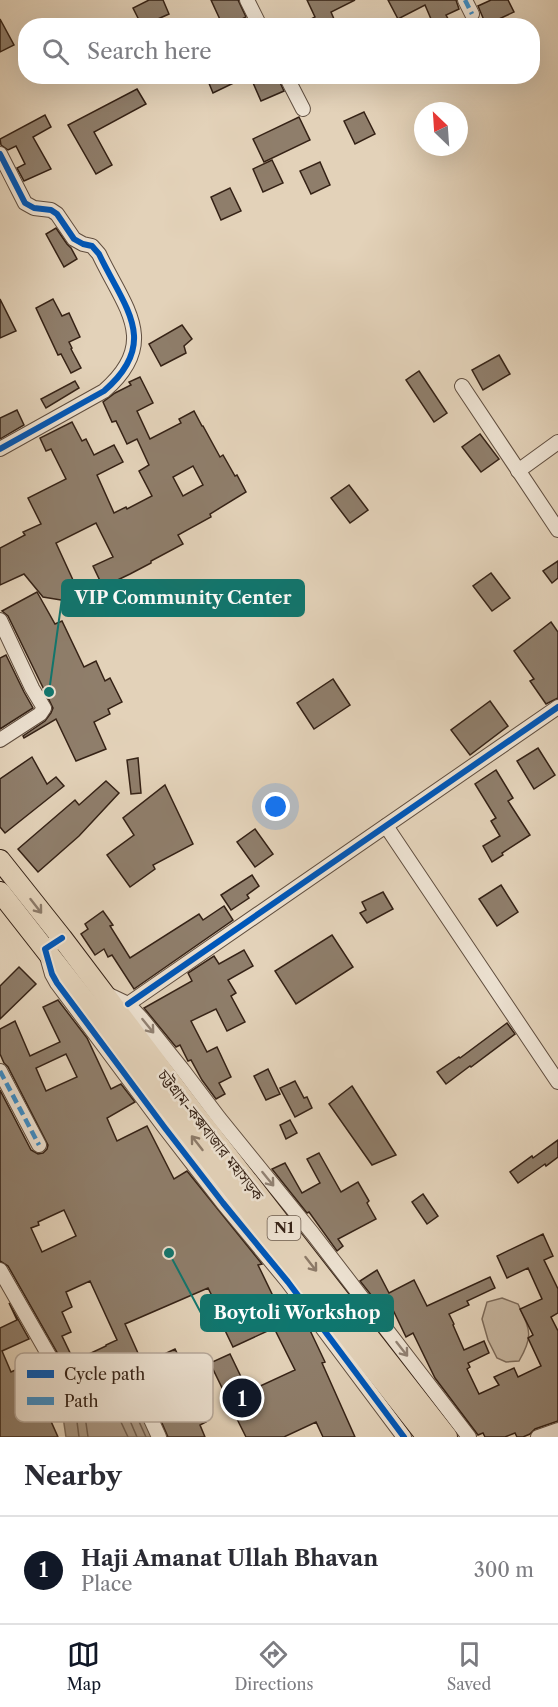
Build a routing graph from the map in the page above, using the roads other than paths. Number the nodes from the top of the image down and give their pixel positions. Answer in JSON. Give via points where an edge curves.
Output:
{"nodes":[{"id":1,"x":246,"y":0,"type":"edge"},
{"id":2,"x":465,"y":0,"type":"edge"},
{"id":3,"x":472,"y":14,"type":"dead end"},
{"id":4,"x":256,"y":18,"type":"edge"},
{"id":5,"x":290,"y":84,"type":"edge"},
{"id":6,"x":303,"y":109,"type":"dead end"},
{"id":7,"x":0,"y":154,"type":"edge"},
{"id":8,"x":462,"y":386,"type":"dead end"},
{"id":9,"x":558,"y":442,"type":"edge"},
{"id":10,"x":0,"y":450,"type":"edge"},
{"id":11,"x":518,"y":471,"type":"junction"},
{"id":12,"x":558,"y":530,"type":"edge"},
{"id":13,"x":0,"y":620,"type":"edge"},
{"id":14,"x":558,"y":707,"type":"edge"},
{"id":15,"x":0,"y":740,"type":"edge"},
{"id":16,"x":386,"y":826,"type":"junction"},
{"id":17,"x":0,"y":860,"type":"edge"},
{"id":18,"x":0,"y":892,"type":"edge"},
{"id":19,"x":62,"y":938,"type":"junction"},
{"id":20,"x":45,"y":949,"type":"junction"},
{"id":21,"x":102,"y":991,"type":"junction"},
{"id":22,"x":128,"y":1004,"type":"junction"},
{"id":23,"x":0,"y":1071,"type":"edge"},
{"id":24,"x":558,"y":1082,"type":"edge"},
{"id":25,"x":39,"y":1145,"type":"dead end"},
{"id":26,"x":0,"y":1270,"type":"edge"},
{"id":27,"x":48,"y":1353,"type":"edge"},
{"id":28,"x":152,"y":1422,"type":"edge"},
{"id":29,"x":558,"y":1430,"type":"edge"},
{"id":30,"x":159,"y":1437,"type":"edge"},
{"id":31,"x":404,"y":1437,"type":"edge"},
{"id":32,"x":427,"y":1437,"type":"edge"},
{"id":33,"x":447,"y":1437,"type":"edge"},
{"id":34,"x":469,"y":1437,"type":"edge"},
{"id":35,"x":538,"y":1437,"type":"edge"}],
"edges":[{"from":1,"to":4,"type":"street"},
{"from":2,"to":3,"type":"street"},
{"from":5,"to":6,"type":"street"},
{"from":7,"to":10,"type":"street","via":[[25,203],[57,214],[74,239],[92,246],[99,254],[132,320],[134,343],[130,361],[118,380]]},
{"from":8,"to":11,"type":"street"},
{"from":9,"to":11,"type":"street"},
{"from":11,"to":12,"type":"street"},
{"from":13,"to":15,"type":"street","via":[[44,708]]},
{"from":14,"to":16,"type":"street"},
{"from":16,"to":22,"type":"street"},
{"from":16,"to":24,"type":"street"},
{"from":17,"to":19,"type":"highway","name":"চট্টগ্রাম-কক্সবাজার মহাসড়ক","number":"N1","one_way":true},
{"from":18,"to":20,"type":"highway","name":"চট্টগ্রাম-কক্সবাজার মহাসড়ক","number":"N1"},
{"from":19,"to":20,"type":"street"},
{"from":19,"to":21,"type":"highway","name":"চট্টগ্রাম-কক্সবাজার মহাসড়ক","number":"N1"},
{"from":20,"to":31,"type":"street","via":[[57,983]]},
{"from":32,"to":20,"type":"highway","name":"চট্টগ্রাম-কক্সবাজার মহাসড়ক","number":"N1","one_way":true},
{"from":21,"to":22,"type":"street"},
{"from":21,"to":33,"type":"highway","name":"চট্টগ্রাম-কক্সবাজার মহাসড়ক","number":"N1","one_way":true},
{"from":22,"to":34,"type":"street","one_way":true},
{"from":23,"to":25,"type":"street"},
{"from":26,"to":27,"type":"street"},
{"from":28,"to":30,"type":"street"},
{"from":29,"to":35,"type":"street"}]}
